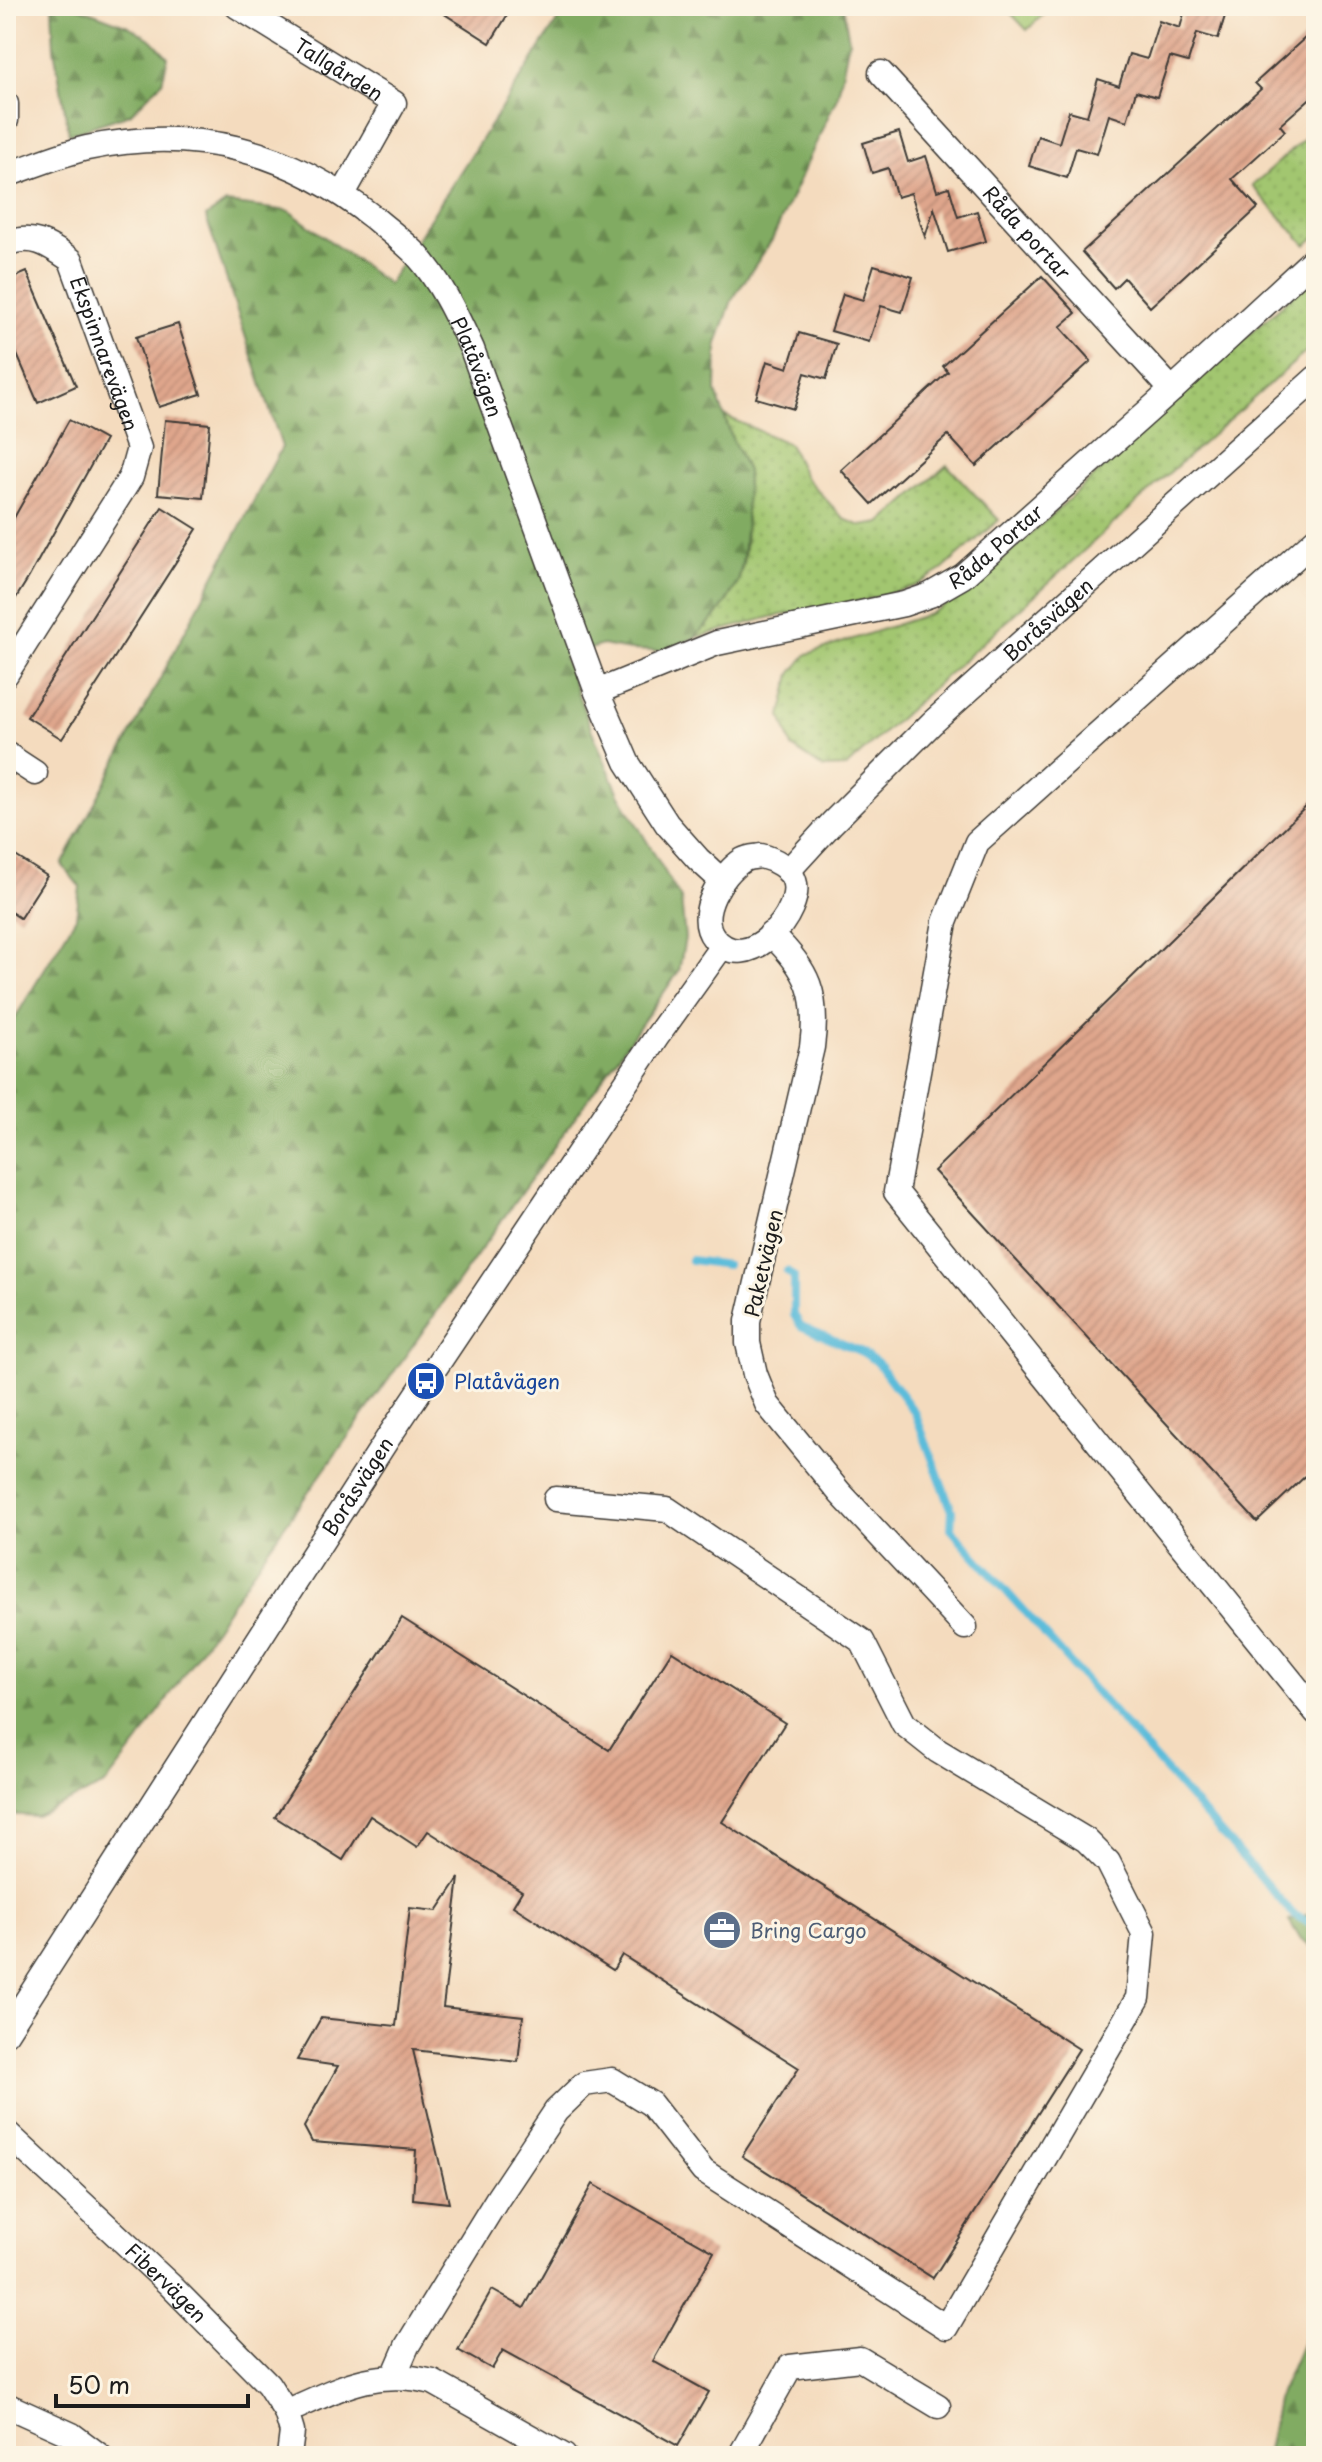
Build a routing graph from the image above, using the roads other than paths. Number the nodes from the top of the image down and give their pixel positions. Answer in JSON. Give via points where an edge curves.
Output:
{"nodes":[{"id":1,"x":237,"y":6,"type":"edge"},
{"id":2,"x":881,"y":73,"type":"dead end"},
{"id":3,"x":6,"y":104,"type":"edge"},
{"id":4,"x":6,"y":120,"type":"edge"},
{"id":5,"x":6,"y":175,"type":"edge"},
{"id":6,"x":343,"y":194,"type":"junction"},
{"id":7,"x":6,"y":244,"type":"edge"},
{"id":8,"x":1316,"y":257,"type":"edge"},
{"id":9,"x":1316,"y":378,"type":"edge"},
{"id":10,"x":1172,"y":390,"type":"junction"},
{"id":11,"x":1316,"y":539,"type":"edge"},
{"id":12,"x":6,"y":674,"type":"edge"},
{"id":13,"x":597,"y":692,"type":"junction"},
{"id":14,"x":6,"y":754,"type":"edge"},
{"id":15,"x":35,"y":773,"type":"dead end"},
{"id":16,"x":788,"y":871,"type":"junction"},
{"id":17,"x":721,"y":880,"type":"junction"},
{"id":18,"x":771,"y":934,"type":"junction"},
{"id":19,"x":722,"y":946,"type":"junction"},
{"id":20,"x":556,"y":1499,"type":"dead end"},
{"id":21,"x":965,"y":1627,"type":"dead end"},
{"id":22,"x":1316,"y":1712,"type":"edge"},
{"id":23,"x":6,"y":2033,"type":"edge"},
{"id":24,"x":6,"y":2132,"type":"edge"},
{"id":25,"x":394,"y":2376,"type":"junction"},
{"id":26,"x":6,"y":2405,"type":"edge"},
{"id":27,"x":938,"y":2406,"type":"dead end"},
{"id":28,"x":286,"y":2412,"type":"junction"},
{"id":29,"x":100,"y":2456,"type":"edge"},
{"id":30,"x":289,"y":2456,"type":"edge"},
{"id":31,"x":564,"y":2456,"type":"edge"},
{"id":32,"x":740,"y":2456,"type":"edge"}],
"edges":[{"from":1,"to":6,"type":"street","name":"Tallgården","via":[[394,103]]},
{"from":2,"to":10,"type":"street","name":"Råda portar"},
{"from":3,"to":4,"type":"street"},
{"from":5,"to":6,"type":"street","name":"Platåvägen","via":[[84,148],[194,141],[243,149],[296,167]]},
{"from":6,"to":13,"type":"street","name":"Platåvägen","via":[[418,256],[450,303],[472,349]]},
{"from":7,"to":12,"type":"street","name":"Ekspinnarevägen","via":[[19,239],[45,243],[71,260],[139,448],[131,477]]},
{"from":8,"to":10,"type":"street","name":"Råda Portar"},
{"from":9,"to":16,"type":"street","name":"Boråsvägen","via":[[932,723]]},
{"from":10,"to":13,"type":"street","name":"Råda Portar","via":[[947,587],[904,604],[717,643]]},
{"from":11,"to":22,"type":"street","via":[[977,842],[945,922],[896,1192]]},
{"from":13,"to":17,"type":"street","name":"Platåvägen","via":[[627,762],[667,824]]},
{"from":14,"to":15,"type":"street"},
{"from":16,"to":17,"type":"street","via":[[770,858],[746,858]]},
{"from":16,"to":18,"type":"street","via":[[794,895]]},
{"from":17,"to":19,"type":"street","via":[[708,920],[709,932]]},
{"from":18,"to":19,"type":"street","via":[[749,951]]},
{"from":18,"to":21,"type":"street","name":"Paketvägen","via":[[806,978],[815,1023],[748,1321],[755,1374],[767,1404],[840,1493]]},
{"from":19,"to":23,"type":"street","name":"Boråsvägen","via":[[388,1438]]},
{"from":20,"to":25,"type":"street","via":[[667,1509],[862,1641],[904,1724],[938,1751],[1086,1840],[1108,1862],[1144,1933],[1138,1998],[946,2327],[703,2171],[651,2104],[612,2080],[584,2084],[556,2111],[407,2346]]},
{"from":24,"to":28,"type":"street","name":"Fibervägen","via":[[248,2361]]},
{"from":25,"to":28,"type":"street","via":[[371,2378]]},
{"from":25,"to":31,"type":"street","via":[[433,2382]]},
{"from":26,"to":29,"type":"street","via":[[72,2435]]},
{"from":27,"to":32,"type":"street","via":[[860,2359],[790,2367]]},
{"from":28,"to":30,"type":"street","name":"Fibervägen","via":[[292,2432]]}]}
